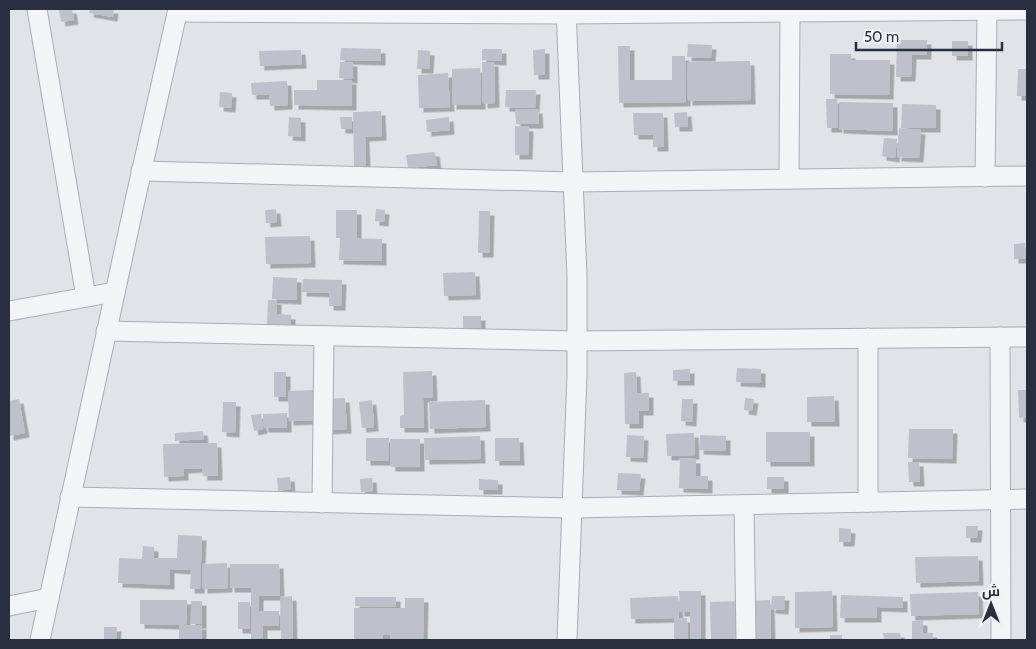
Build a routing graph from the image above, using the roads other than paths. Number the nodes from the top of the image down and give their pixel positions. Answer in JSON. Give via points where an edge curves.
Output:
{"nodes":[{"id":1,"x":37,"y":9,"type":"edge"},
{"id":2,"x":178,"y":10,"type":"edge"},
{"id":3,"x":987,"y":10,"type":"edge"},
{"id":4,"x":1027,"y":10,"type":"edge"},
{"id":5,"x":566,"y":12,"type":"edge"},
{"id":6,"x":790,"y":12,"type":"junction"},
{"id":7,"x":142,"y":171,"type":"junction"},
{"id":8,"x":1027,"y":176,"type":"edge"},
{"id":9,"x":986,"y":177,"type":"junction"},
{"id":10,"x":789,"y":179,"type":"junction"},
{"id":11,"x":573,"y":182,"type":"junction"},
{"id":12,"x":115,"y":292,"type":"junction"},
{"id":13,"x":86,"y":297,"type":"junction"},
{"id":14,"x":9,"y":311,"type":"edge"},
{"id":15,"x":106,"y":331,"type":"junction"},
{"id":16,"x":324,"y":336,"type":"junction"},
{"id":17,"x":1000,"y":337,"type":"junction"},
{"id":18,"x":1027,"y":337,"type":"edge"},
{"id":19,"x":868,"y":338,"type":"junction"},
{"id":20,"x":577,"y":341,"type":"junction"},
{"id":21,"x":70,"y":497,"type":"junction"},
{"id":22,"x":1000,"y":499,"type":"junction"},
{"id":23,"x":1027,"y":499,"type":"edge"},
{"id":24,"x":868,"y":502,"type":"junction"},
{"id":25,"x":322,"y":503,"type":"junction"},
{"id":26,"x":744,"y":505,"type":"junction"},
{"id":27,"x":572,"y":508,"type":"junction"},
{"id":28,"x":49,"y":598,"type":"junction"},
{"id":29,"x":9,"y":606,"type":"edge"},
{"id":30,"x":40,"y":640,"type":"edge"},
{"id":31,"x":568,"y":640,"type":"edge"},
{"id":32,"x":746,"y":640,"type":"edge"},
{"id":33,"x":1001,"y":640,"type":"edge"}],
"edges":[{"from":1,"to":13,"type":"street"},
{"from":2,"to":5,"type":"street"},
{"from":2,"to":7,"type":"street"},
{"from":3,"to":4,"type":"street"},
{"from":3,"to":6,"type":"street"},
{"from":3,"to":9,"type":"street"},
{"from":5,"to":6,"type":"street"},
{"from":5,"to":11,"type":"street"},
{"from":6,"to":10,"type":"street"},
{"from":7,"to":11,"type":"street"},
{"from":7,"to":12,"type":"street"},
{"from":8,"to":9,"type":"street"},
{"from":9,"to":10,"type":"street"},
{"from":10,"to":11,"type":"street"},
{"from":11,"to":20,"type":"street"},
{"from":12,"to":13,"type":"street"},
{"from":12,"to":15,"type":"street"},
{"from":13,"to":14,"type":"street"},
{"from":15,"to":16,"type":"street"},
{"from":15,"to":21,"type":"street"},
{"from":16,"to":20,"type":"street"},
{"from":16,"to":25,"type":"street"},
{"from":17,"to":18,"type":"street"},
{"from":17,"to":19,"type":"street"},
{"from":17,"to":22,"type":"street"},
{"from":19,"to":20,"type":"street"},
{"from":19,"to":24,"type":"street"},
{"from":20,"to":27,"type":"street"},
{"from":21,"to":25,"type":"street"},
{"from":21,"to":28,"type":"street"},
{"from":22,"to":23,"type":"street"},
{"from":22,"to":24,"type":"street"},
{"from":22,"to":33,"type":"street"},
{"from":24,"to":26,"type":"street"},
{"from":25,"to":27,"type":"street"},
{"from":26,"to":27,"type":"street"},
{"from":26,"to":32,"type":"street"},
{"from":27,"to":31,"type":"street"},
{"from":28,"to":29,"type":"street"},
{"from":28,"to":30,"type":"street"}]}
